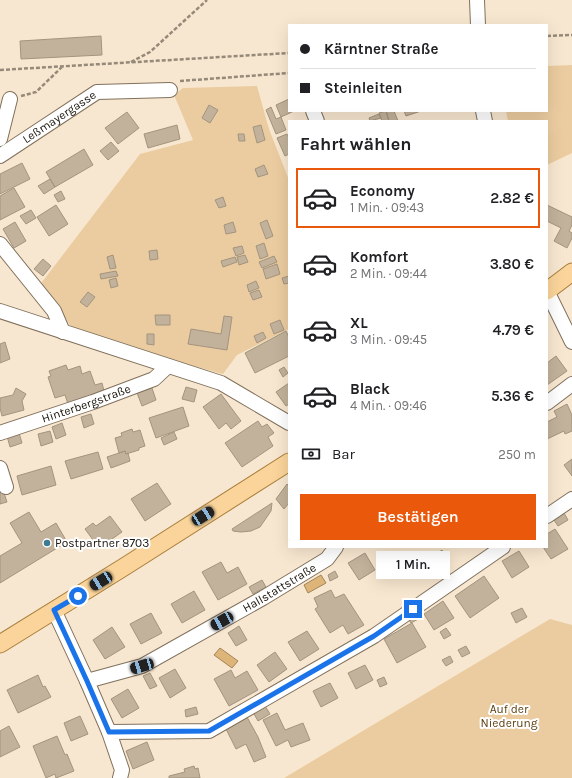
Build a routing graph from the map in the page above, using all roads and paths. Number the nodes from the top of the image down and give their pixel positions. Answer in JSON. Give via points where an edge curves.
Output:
{"nodes":[{"id":1,"x":207,"y":0,"type":"edge"},
{"id":2,"x":572,"y":35,"type":"edge"},
{"id":3,"x":548,"y":36,"type":"edge"},
{"id":4,"x":288,"y":53,"type":"edge"},
{"id":5,"x":129,"y":63,"type":"junction"},
{"id":6,"x":63,"y":66,"type":"junction"},
{"id":7,"x":0,"y":70,"type":"edge"},
{"id":8,"x":288,"y":73,"type":"edge"},
{"id":9,"x":170,"y":90,"type":"joint"},
{"id":10,"x":10,"y":99,"type":"joint"},
{"id":11,"x":0,"y":139,"type":"edge"},
{"id":12,"x":0,"y":156,"type":"edge"},
{"id":13,"x":0,"y":244,"type":"edge"},
{"id":14,"x":572,"y":272,"type":"edge"},
{"id":15,"x":548,"y":290,"type":"edge"},
{"id":16,"x":548,"y":293,"type":"edge"},
{"id":17,"x":0,"y":311,"type":"edge"},
{"id":18,"x":63,"y":332,"type":"junction"},
{"id":19,"x":572,"y":342,"type":"edge"},
{"id":20,"x":168,"y":366,"type":"junction"},
{"id":21,"x":572,"y":384,"type":"edge"},
{"id":22,"x":548,"y":402,"type":"edge"},
{"id":23,"x":288,"y":422,"type":"edge"},
{"id":24,"x":0,"y":433,"type":"edge"},
{"id":25,"x":288,"y":463,"type":"edge"},
{"id":26,"x":0,"y":468,"type":"edge"},
{"id":27,"x":6,"y":487,"type":"dead end"},
{"id":28,"x":572,"y":499,"type":"edge"},
{"id":29,"x":548,"y":515,"type":"edge"},
{"id":30,"x":335,"y":548,"type":"edge"},
{"id":31,"x":502,"y":548,"type":"edge"},
{"id":32,"x":54,"y":610,"type":"junction"},
{"id":33,"x":0,"y":644,"type":"edge"},
{"id":34,"x":87,"y":681,"type":"junction"},
{"id":35,"x":109,"y":732,"type":"junction"},
{"id":36,"x":120,"y":778,"type":"edge"}],
"edges":[{"from":1,"to":5,"type":"path","via":[[150,52]]},
{"from":2,"to":3,"type":"path"},
{"from":4,"to":5,"type":"path"},
{"from":5,"to":6,"type":"path"},
{"from":6,"to":7,"type":"path"},
{"from":6,"to":10,"type":"path","via":[[36,92]]},
{"from":8,"to":9,"type":"path","via":[[177,81]]},
{"from":9,"to":12,"type":"street","name":"Leßmayergasse","via":[[97,92]]},
{"from":10,"to":11,"type":"street"},
{"from":13,"to":18,"type":"street","via":[[54,311]]},
{"from":14,"to":15,"type":"main road"},
{"from":16,"to":19,"type":"street"},
{"from":17,"to":18,"type":"street"},
{"from":18,"to":20,"type":"street"},
{"from":20,"to":23,"type":"street","via":[[221,383]]},
{"from":20,"to":24,"type":"street","name":"Hinterbergstraße","via":[[154,379]]},
{"from":21,"to":22,"type":"street"},
{"from":25,"to":32,"type":"main road"},
{"from":26,"to":27,"type":"street"},
{"from":28,"to":29,"type":"street"},
{"from":30,"to":34,"type":"street","name":"Hallstattstraße","via":[[327,560],[142,666]]},
{"from":31,"to":35,"type":"street","via":[[374,636],[209,731]]},
{"from":32,"to":33,"type":"main road"},
{"from":32,"to":34,"type":"street"},
{"from":34,"to":35,"type":"street"},
{"from":35,"to":36,"type":"street","via":[[122,770]]}]}
